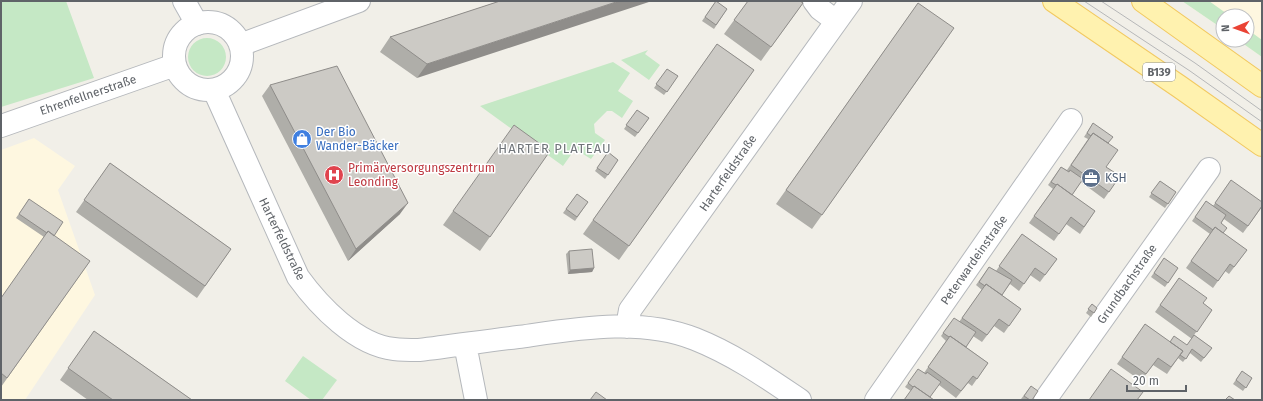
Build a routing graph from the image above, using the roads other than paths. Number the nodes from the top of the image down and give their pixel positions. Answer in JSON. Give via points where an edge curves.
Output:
{"nodes":[{"id":1,"x":184,"y":1,"type":"edge"},
{"id":2,"x":360,"y":1,"type":"edge"},
{"id":3,"x":814,"y":1,"type":"edge"},
{"id":4,"x":851,"y":1,"type":"edge"},
{"id":5,"x":1054,"y":1,"type":"edge"},
{"id":6,"x":1143,"y":1,"type":"edge"},
{"id":7,"x":836,"y":21,"type":"junction"},
{"id":8,"x":197,"y":24,"type":"junction"},
{"id":9,"x":240,"y":45,"type":"junction"},
{"id":10,"x":174,"y":65,"type":"junction"},
{"id":11,"x":1262,"y":86,"type":"edge"},
{"id":12,"x":214,"y":90,"type":"junction"},
{"id":13,"x":1071,"y":120,"type":"dead end"},
{"id":14,"x":1,"y":126,"type":"edge"},
{"id":15,"x":1262,"y":145,"type":"edge"},
{"id":16,"x":1209,"y":169,"type":"dead end"},
{"id":17,"x":627,"y":327,"type":"junction"},
{"id":18,"x":465,"y":344,"type":"junction"},
{"id":19,"x":476,"y":400,"type":"edge"},
{"id":20,"x":800,"y":400,"type":"edge"},
{"id":21,"x":876,"y":400,"type":"edge"},
{"id":22,"x":1045,"y":400,"type":"edge"}],
"edges":[{"from":1,"to":8,"type":"street"},
{"from":2,"to":9,"type":"street"},
{"from":3,"to":7,"type":"street"},
{"from":4,"to":7,"type":"street","name":"Harterfeldstraße"},
{"from":5,"to":15,"type":"main road","number":"B139"},
{"from":6,"to":11,"type":"main road"},
{"from":7,"to":17,"type":"street","name":"Harterfeldstraße","via":[[630,310]]},
{"from":8,"to":9,"type":"street","via":[[207,22],[226,28]]},
{"from":8,"to":10,"type":"street","via":[[190,27],[178,40],[174,51]]},
{"from":9,"to":12,"type":"street","via":[[242,56],[235,77]]},
{"from":10,"to":12,"type":"street","via":[[182,80],[190,86],[206,91]]},
{"from":10,"to":14,"type":"street","name":"Ehrenfellnerstraße"},
{"from":12,"to":18,"type":"street","name":"Harterfeldstraße","via":[[298,276],[312,296],[351,331],[393,349],[419,350]]},
{"from":13,"to":21,"type":"street","name":"Peterwardeinstraße"},
{"from":16,"to":22,"type":"street","name":"Grundbachstraße"},
{"from":17,"to":18,"type":"street","name":"Harterfeldstraße","via":[[576,328]]},
{"from":17,"to":20,"type":"street","name":"Harterfeldstraße","via":[[665,331],[694,338],[747,364]]},
{"from":18,"to":19,"type":"street"}]}
